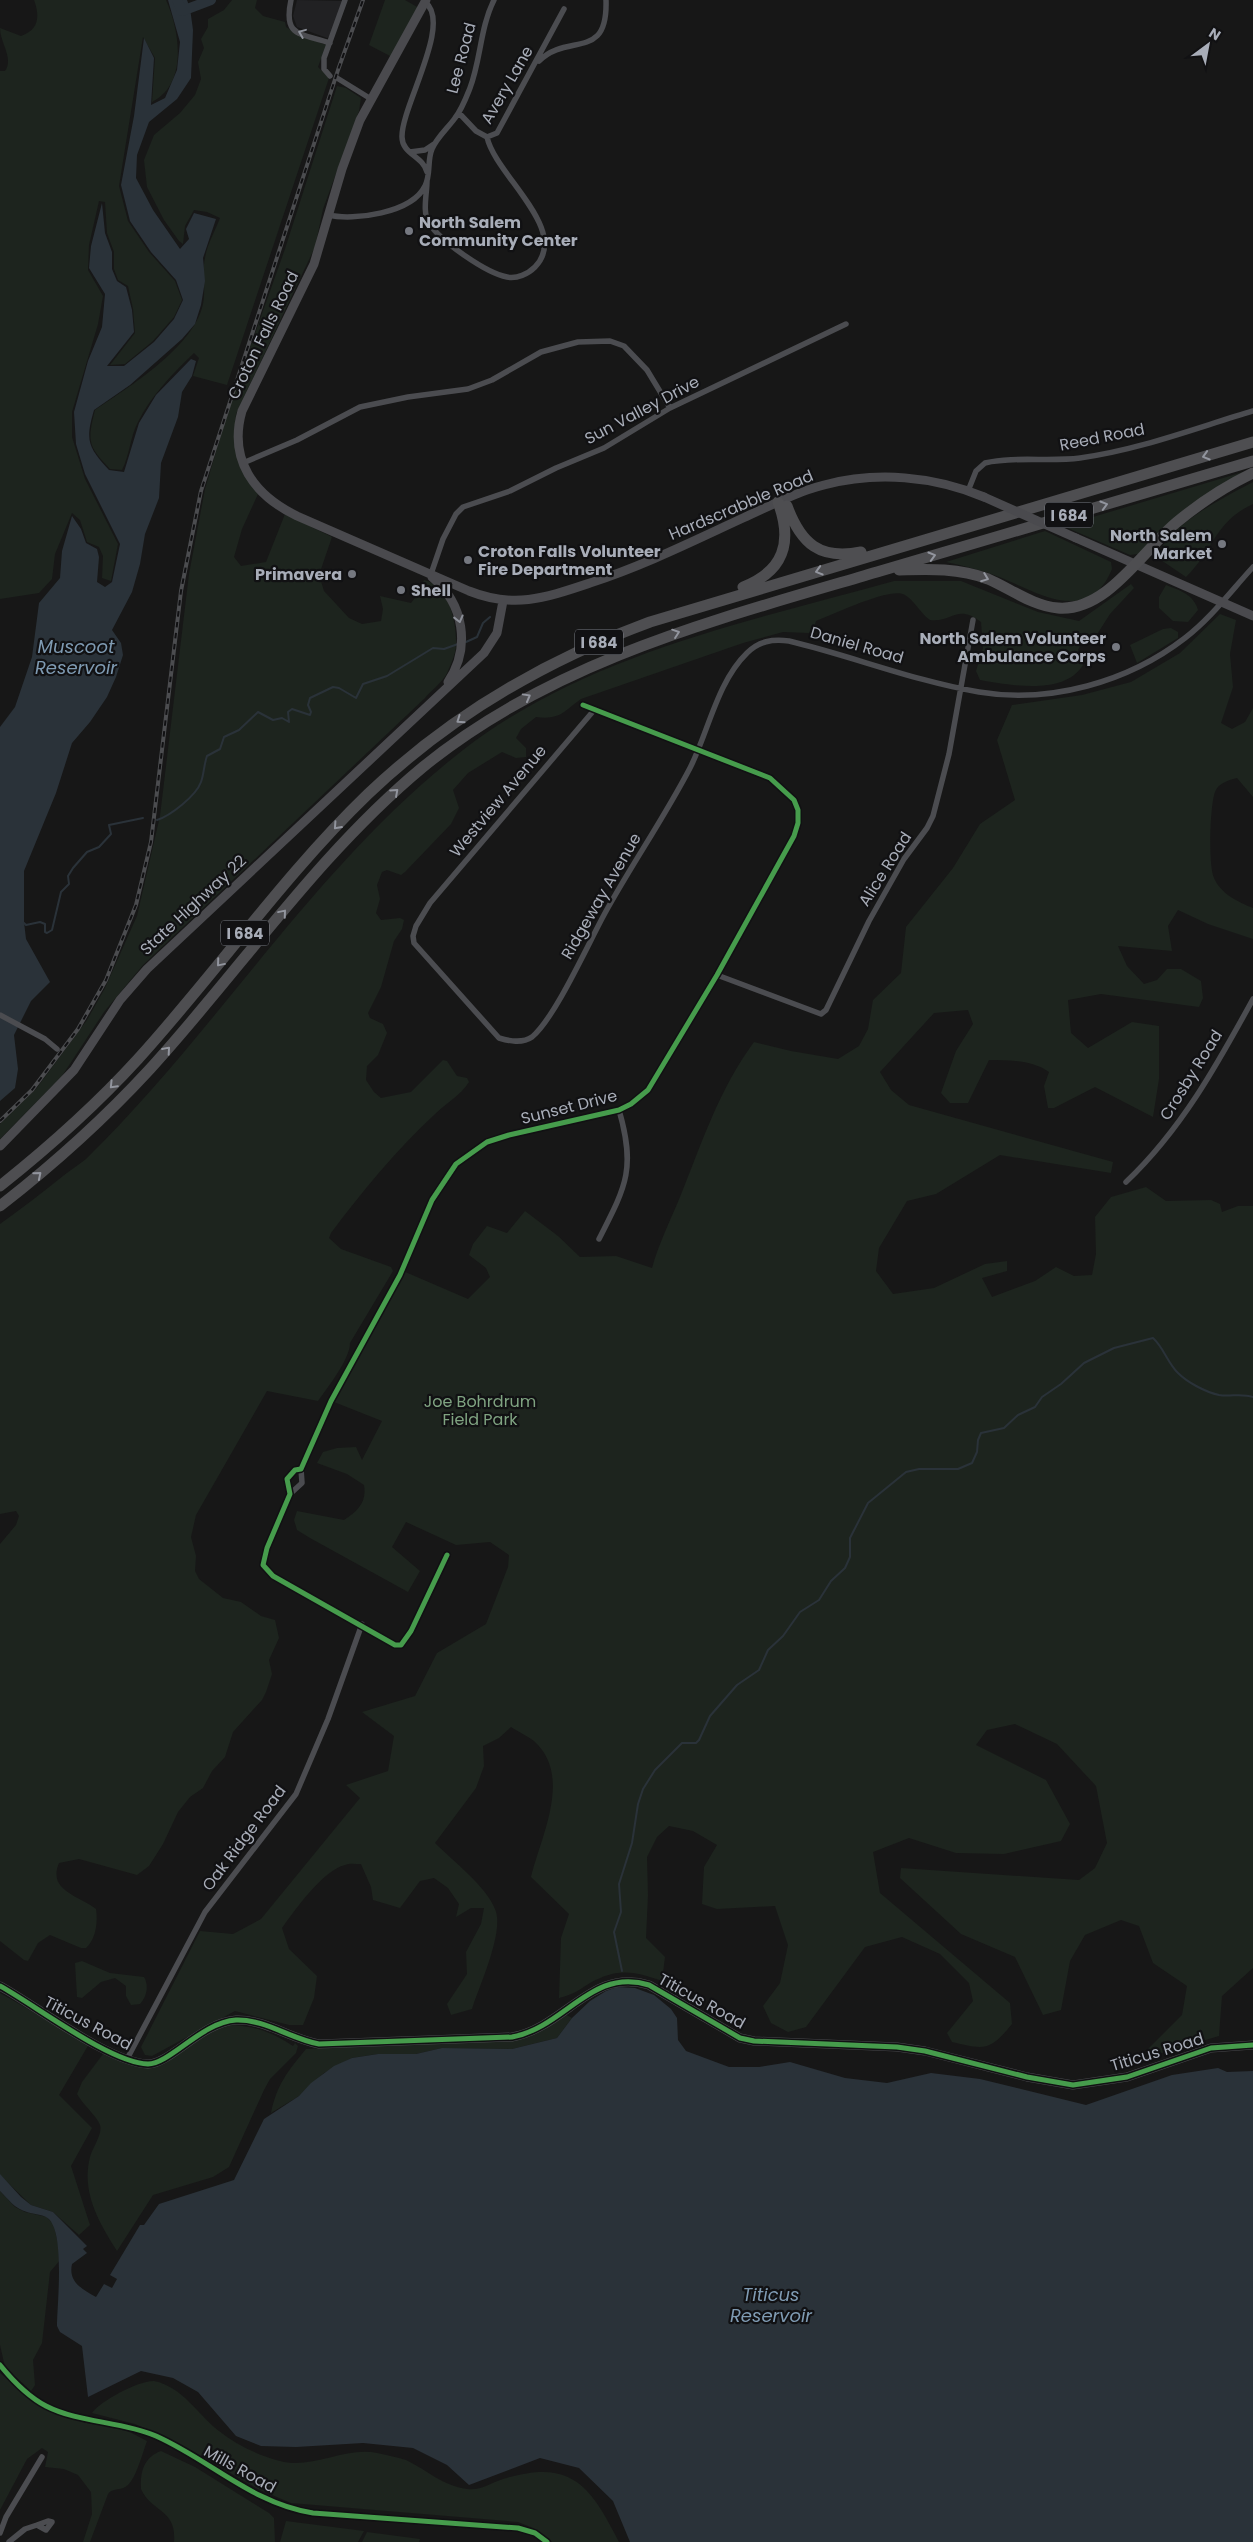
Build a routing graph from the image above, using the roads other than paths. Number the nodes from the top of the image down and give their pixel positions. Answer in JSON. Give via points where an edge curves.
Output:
{"nodes":[{"id":1,"x":291,"y":0,"type":"edge"},
{"id":2,"x":345,"y":0,"type":"edge"},
{"id":3,"x":494,"y":0,"type":"edge"},
{"id":4,"x":606,"y":0,"type":"edge"},
{"id":5,"x":425,"y":1,"type":"edge"},
{"id":6,"x":564,"y":9,"type":"dead end"},
{"id":7,"x":330,"y":43,"type":"junction"},
{"id":8,"x":536,"y":64,"type":"junction"},
{"id":9,"x":330,"y":76,"type":"dead end"},
{"id":10,"x":337,"y":78,"type":"dead end"},
{"id":11,"x":371,"y":99,"type":"junction"},
{"id":12,"x":459,"y":113,"type":"junction"},
{"id":13,"x":487,"y":137,"type":"junction"},
{"id":14,"x":437,"y":141,"type":"junction"},
{"id":15,"x":408,"y":151,"type":"junction"},
{"id":16,"x":427,"y":178,"type":"junction"},
{"id":17,"x":328,"y":215,"type":"junction"},
{"id":18,"x":846,"y":324,"type":"dead end"},
{"id":19,"x":670,"y":408,"type":"junction"},
{"id":20,"x":1253,"y":411,"type":"edge"},
{"id":21,"x":1253,"y":442,"type":"edge"},
{"id":22,"x":1253,"y":461,"type":"edge"},
{"id":23,"x":243,"y":463,"type":"junction"},
{"id":24,"x":1253,"y":473,"type":"edge"},
{"id":25,"x":968,"y":491,"type":"junction"},
{"id":26,"x":782,"y":501,"type":"junction"},
{"id":27,"x":883,"y":552,"type":"junction"},
{"id":28,"x":1134,"y":564,"type":"junction"},
{"id":29,"x":1253,"y":567,"type":"edge"},
{"id":30,"x":420,"y":568,"type":"junction"},
{"id":31,"x":885,"y":570,"type":"junction"},
{"id":32,"x":431,"y":574,"type":"junction"},
{"id":33,"x":502,"y":601,"type":"junction"},
{"id":34,"x":1222,"y":602,"type":"junction"},
{"id":35,"x":704,"y":605,"type":"junction"},
{"id":36,"x":1253,"y":616,"type":"edge"},
{"id":37,"x":973,"y":620,"type":"dead end"},
{"id":38,"x":960,"y":688,"type":"junction"},
{"id":39,"x":428,"y":704,"type":"junction"},
{"id":40,"x":583,"y":705,"type":"dead end"},
{"id":41,"x":595,"y":709,"type":"junction"},
{"id":42,"x":697,"y":749,"type":"junction"},
{"id":43,"x":717,"y":975,"type":"junction"},
{"id":44,"x":1253,"y":999,"type":"edge"},
{"id":45,"x":0,"y":1015,"type":"edge"},
{"id":46,"x":514,"y":1041,"type":"joint"},
{"id":47,"x":57,"y":1049,"type":"dead end"},
{"id":48,"x":618,"y":1110,"type":"junction"},
{"id":49,"x":0,"y":1146,"type":"edge"},
{"id":50,"x":1126,"y":1182,"type":"dead end"},
{"id":51,"x":0,"y":1186,"type":"edge"},
{"id":52,"x":0,"y":1206,"type":"edge"},
{"id":53,"x":599,"y":1239,"type":"dead end"},
{"id":54,"x":301,"y":1469,"type":"junction"},
{"id":55,"x":290,"y":1494,"type":"junction"},
{"id":56,"x":447,"y":1555,"type":"dead end"},
{"id":57,"x":362,"y":1624,"type":"junction"},
{"id":58,"x":0,"y":1986,"type":"edge"},
{"id":59,"x":1253,"y":2045,"type":"edge"},
{"id":60,"x":127,"y":2059,"type":"junction"},
{"id":61,"x":0,"y":2366,"type":"edge"},
{"id":62,"x":42,"y":2457,"type":"dead end"},
{"id":63,"x":37,"y":2525,"type":"dead end"},
{"id":64,"x":0,"y":2533,"type":"edge"},
{"id":65,"x":9,"y":2542,"type":"edge"},
{"id":66,"x":547,"y":2542,"type":"edge"}],
"edges":[{"from":7,"to":1,"type":"street","one_way":true,"via":[[293,29],[287,17]]},
{"from":2,"to":7,"type":"street"},
{"from":3,"to":12,"type":"street","name":"Lee Road","via":[[483,28],[473,79]]},
{"from":4,"to":8,"type":"street","via":[[603,26],[595,39],[556,49]]},
{"from":5,"to":11,"type":"main road","name":"Croton Falls Road"},
{"from":5,"to":15,"type":"street","via":[[431,9],[433,30],[403,127],[403,143]]},
{"from":6,"to":8,"type":"street","name":"Avery Lane"},
{"from":7,"to":9,"type":"street","via":[[324,64]]},
{"from":8,"to":13,"type":"street","name":"Avery Lane","via":[[500,129]]},
{"from":10,"to":11,"type":"street"},
{"from":11,"to":17,"type":"main road","name":"Croton Falls Road","via":[[354,135]]},
{"from":12,"to":13,"type":"street","name":"Avery Lane","via":[[476,131]]},
{"from":12,"to":14,"type":"street","name":"Lee Road"},
{"from":13,"to":16,"type":"street","name":"Lee Road","via":[[493,156],[540,224],[543,254],[532,270],[520,276],[506,277],[448,242],[427,217]]},
{"from":14,"to":15,"type":"street","via":[[425,150]]},
{"from":14,"to":16,"type":"street","name":"Lee Road","via":[[431,151]]},
{"from":15,"to":16,"type":"street","via":[[423,163]]},
{"from":16,"to":17,"type":"street","via":[[423,189],[413,198],[386,211],[354,218]]},
{"from":17,"to":23,"type":"main road","name":"Croton Falls Road","via":[[308,278],[242,411],[237,437]]},
{"from":18,"to":19,"type":"street","name":"Sun Valley Drive"},
{"from":19,"to":23,"type":"street","via":[[648,370],[624,346],[610,341],[578,342],[542,352],[492,380],[468,389],[360,407],[297,440]]},
{"from":19,"to":32,"type":"street","name":"Sun Valley Drive","via":[[604,448],[510,491],[463,507],[442,541]]},
{"from":20,"to":25,"type":"street","name":"Reed Road","via":[[1108,453],[1062,460],[985,464],[976,471]]},
{"from":21,"to":27,"type":"highway","number":"I 684","one_way":true},
{"from":31,"to":22,"type":"highway","number":"I 684","one_way":true},
{"from":23,"to":30,"type":"main road","name":"Croton Falls Road","via":[[258,487],[278,506]]},
{"from":24,"to":28,"type":"highway","via":[[1190,511],[1164,532]]},
{"from":25,"to":26,"type":"main road","name":"Hardscrabble Road","via":[[916,479],[876,477],[823,485]]},
{"from":25,"to":28,"type":"main road","name":"Hardscrabble Road","bridge":true},
{"from":26,"to":27,"type":"highway","via":[[797,530],[815,547],[830,554]]},
{"from":26,"to":33,"type":"main road","name":"Hardscrabble Road","via":[[613,575],[539,598]]},
{"from":26,"to":35,"type":"highway","via":[[785,540],[782,555],[773,568],[759,580]]},
{"from":27,"to":35,"type":"highway","number":"I 684","one_way":true},
{"from":31,"to":28,"type":"highway","one_way":true,"via":[[943,569],[968,573],[1041,604],[1064,608],[1086,604],[1103,595]]},
{"from":28,"to":34,"type":"main road","name":"Hardscrabble Road"},
{"from":29,"to":34,"type":"street","name":"Daniel Road"},
{"from":30,"to":32,"type":"main road","name":"Croton Falls Road"},
{"from":30,"to":39,"type":"main road","one_way":true,"via":[[448,592],[462,634],[459,659],[453,674]]},
{"from":52,"to":31,"type":"highway","number":"I 684","one_way":true,"via":[[66,1152],[119,1101],[179,1036],[351,834],[395,792],[459,740],[528,697],[598,662],[701,625]]},
{"from":32,"to":33,"type":"main road","name":"Croton Falls Road"},
{"from":33,"to":39,"type":"main road","via":[[497,633],[490,646]]},
{"from":34,"to":36,"type":"main road","name":"Hardscrabble Road"},
{"from":34,"to":38,"type":"street","name":"Daniel Road","via":[[1170,649],[1135,669],[1096,683],[1040,694],[1000,694]]},
{"from":35,"to":51,"type":"highway","number":"I 684","one_way":true,"via":[[630,629],[554,662],[483,704],[400,766],[336,827],[126,1072],[61,1135]]},
{"from":37,"to":38,"type":"street","name":"Alice Road"},
{"from":38,"to":42,"type":"street","name":"Daniel Road","via":[[806,645],[770,640],[753,648],[740,660]]},
{"from":38,"to":43,"type":"street","name":"Alice Road","via":[[949,754],[933,816],[873,913],[826,1010],[821,1014],[805,1010]]},
{"from":39,"to":49,"type":"main road","name":"State Highway 22","via":[[147,969],[120,1000],[74,1070]]},
{"from":40,"to":41,"type":"street","name":"Sunset Drive"},
{"from":41,"to":42,"type":"street","name":"Sunset Drive"},
{"from":41,"to":46,"type":"street","name":"Westview Avenue","via":[[423,912],[413,936],[414,943],[499,1038]]},
{"from":42,"to":43,"type":"street","name":"Sunset Drive","via":[[770,778],[794,800],[798,810],[798,822],[786,852]]},
{"from":42,"to":46,"type":"street","name":"Ridgeway Avenue","via":[[690,767],[606,910],[560,999],[531,1037]]},
{"from":43,"to":48,"type":"street","name":"Sunset Drive","via":[[648,1090]]},
{"from":44,"to":50,"type":"street","name":"Crosby Road","via":[[1187,1113]]},
{"from":45,"to":47,"type":"street"},
{"from":48,"to":53,"type":"street","via":[[629,1152],[626,1179]]},
{"from":48,"to":54,"type":"street","name":"Sunset Drive","via":[[487,1142],[456,1164],[432,1200],[400,1275],[331,1401]]},
{"from":54,"to":55,"type":"street","via":[[302,1483]]},
{"from":54,"to":55,"type":"street","name":"Sunset Drive","via":[[295,1470],[287,1480]]},
{"from":55,"to":57,"type":"street","name":"Sunset Drive","via":[[263,1565],[268,1572]]},
{"from":56,"to":57,"type":"street","via":[[402,1645],[395,1645]]},
{"from":57,"to":60,"type":"street","name":"Oak Ridge Road","via":[[328,1719],[297,1792],[205,1912]]},
{"from":58,"to":60,"type":"main road","name":"Titicus Road","via":[[54,2020]]},
{"from":59,"to":60,"type":"main road","name":"Titicus Road","via":[[1211,2048],[1127,2077],[1073,2085],[1027,2077],[926,2051],[740,2038],[649,1985],[634,1980],[604,1985],[529,2034],[512,2037],[319,2044],[259,2023],[236,2020],[212,2026],[151,2064]]},
{"from":61,"to":66,"type":"street","name":"Mills Road","via":[[28,2395],[46,2406],[157,2437],[280,2506],[313,2513],[518,2528],[535,2533]]},
{"from":62,"to":64,"type":"street"},
{"from":63,"to":65,"type":"street","via":[[25,2529]]}]}
